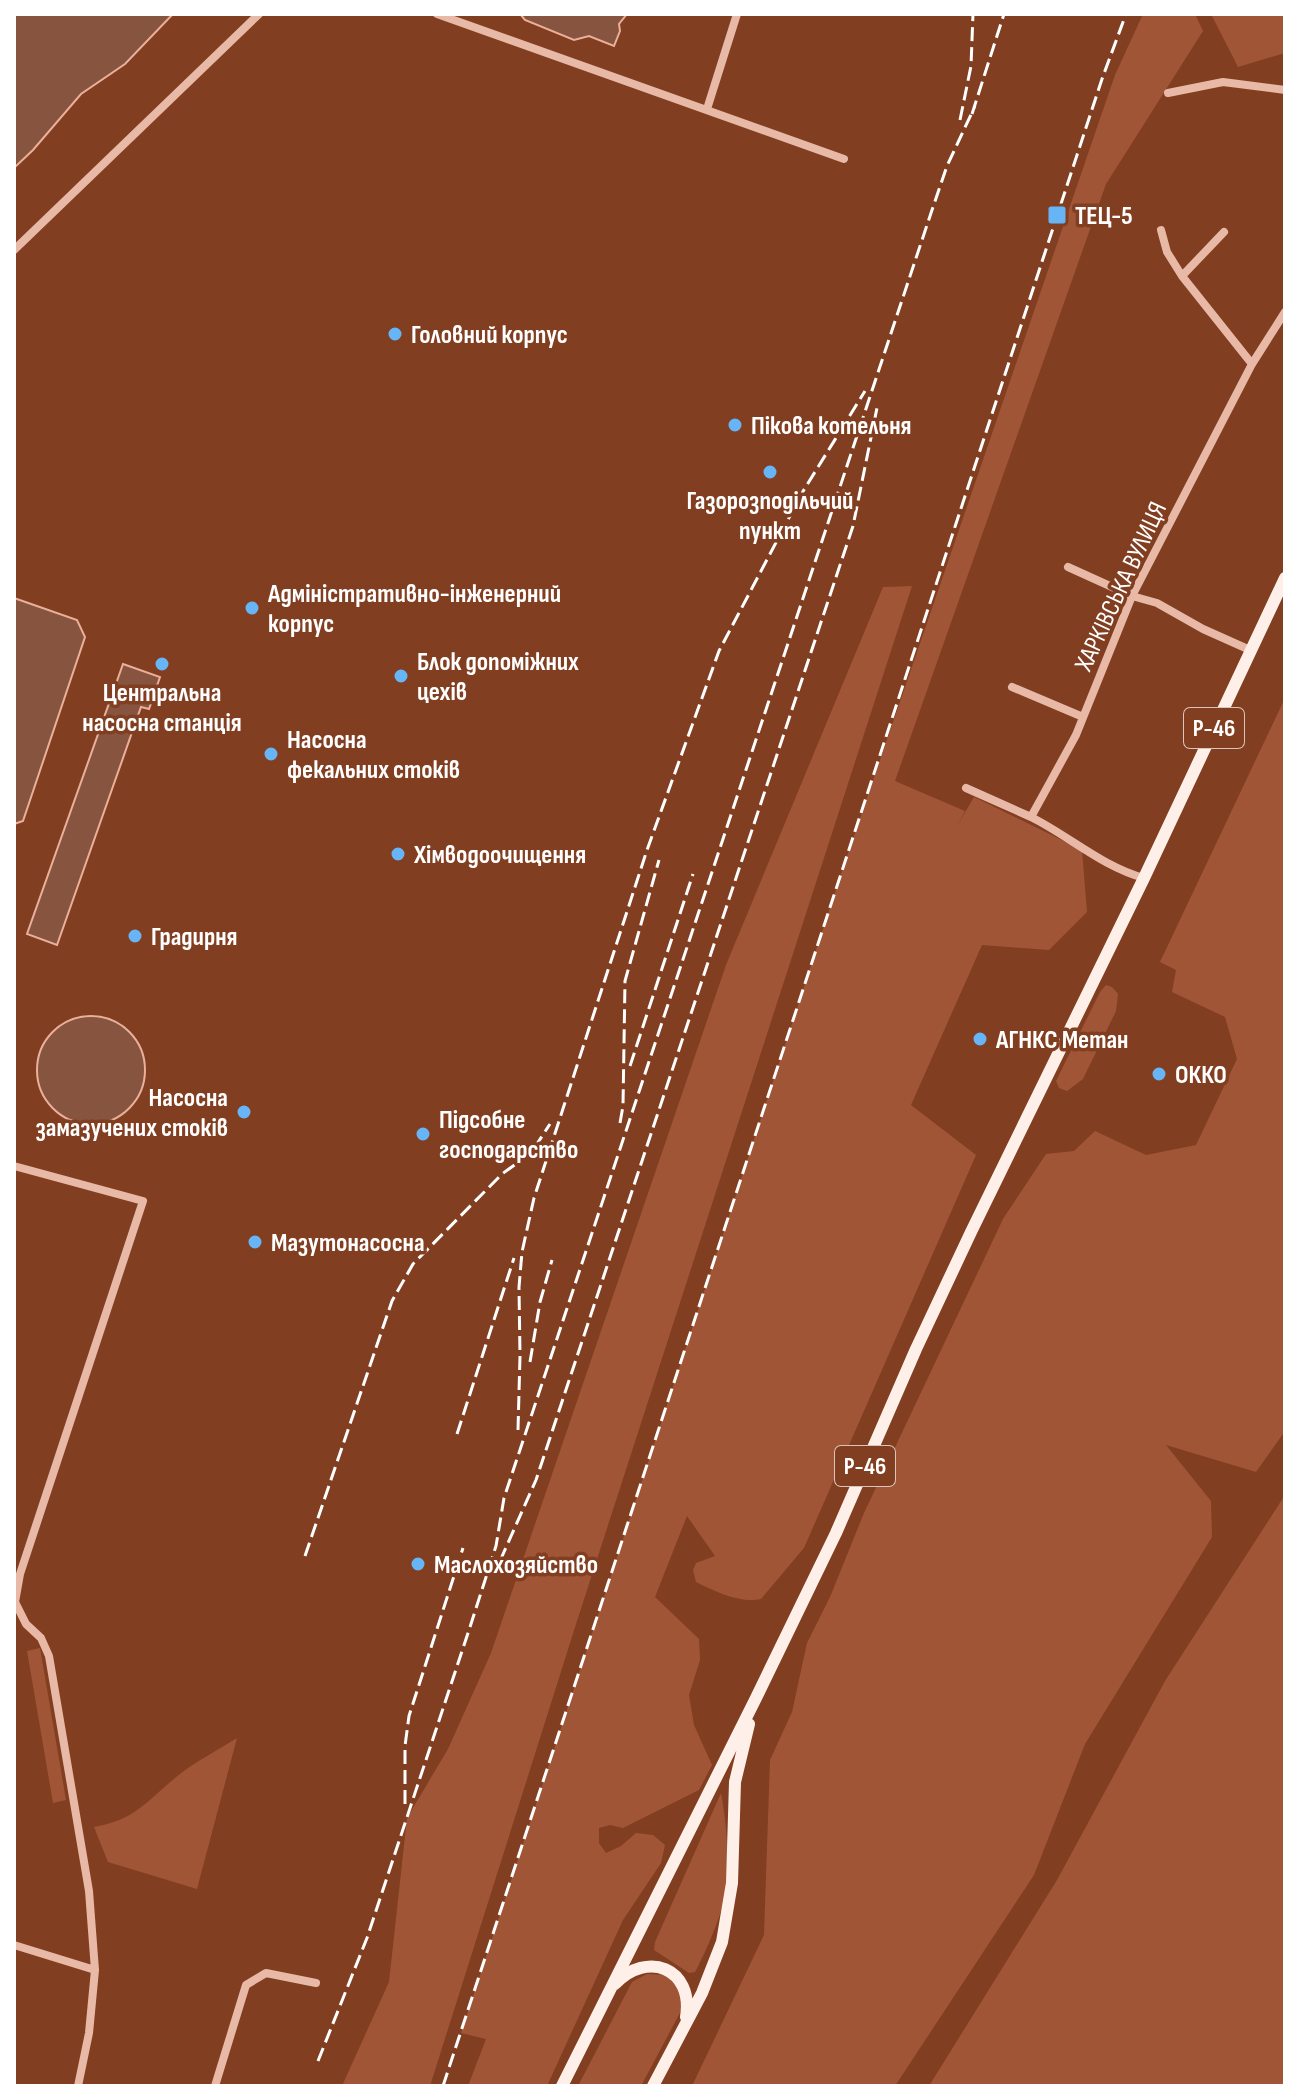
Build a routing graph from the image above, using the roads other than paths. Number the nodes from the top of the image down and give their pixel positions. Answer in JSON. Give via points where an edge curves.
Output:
{"nodes":[{"id":1,"x":259,"y":14,"type":"edge"},
{"id":2,"x":437,"y":14,"type":"edge"},
{"id":3,"x":737,"y":14,"type":"edge"},
{"id":4,"x":1285,"y":90,"type":"edge"},
{"id":5,"x":1168,"y":93,"type":"dead end"},
{"id":6,"x":707,"y":109,"type":"junction"},
{"id":7,"x":844,"y":159,"type":"dead end"},
{"id":8,"x":1161,"y":230,"type":"dead end"},
{"id":9,"x":1224,"y":232,"type":"dead end"},
{"id":10,"x":14,"y":250,"type":"edge"},
{"id":11,"x":1182,"y":276,"type":"junction"},
{"id":12,"x":1285,"y":312,"type":"edge"},
{"id":13,"x":1252,"y":364,"type":"junction"},
{"id":14,"x":1068,"y":567,"type":"dead end"},
{"id":15,"x":1285,"y":578,"type":"edge"},
{"id":16,"x":1132,"y":596,"type":"junction"},
{"id":17,"x":1250,"y":650,"type":"junction"},
{"id":18,"x":1012,"y":687,"type":"dead end"},
{"id":19,"x":1083,"y":717,"type":"junction"},
{"id":20,"x":966,"y":788,"type":"dead end"},
{"id":21,"x":1031,"y":817,"type":"junction"},
{"id":22,"x":1144,"y":878,"type":"junction"},
{"id":23,"x":14,"y":1166,"type":"edge"},
{"id":24,"x":756,"y":1698,"type":"junction"},
{"id":25,"x":14,"y":1945,"type":"edge"},
{"id":26,"x":95,"y":1970,"type":"junction"},
{"id":27,"x":316,"y":1983,"type":"dead end"},
{"id":28,"x":605,"y":1998,"type":"junction"},
{"id":29,"x":683,"y":2032,"type":"junction"},
{"id":30,"x":78,"y":2086,"type":"edge"},
{"id":31,"x":215,"y":2086,"type":"edge"},
{"id":32,"x":562,"y":2086,"type":"edge"},
{"id":33,"x":653,"y":2086,"type":"edge"}],
"edges":[{"from":1,"to":10,"type":"street"},
{"from":2,"to":6,"type":"street"},
{"from":3,"to":6,"type":"street"},
{"from":4,"to":5,"type":"street","via":[[1223,82]]},
{"from":6,"to":7,"type":"street"},
{"from":8,"to":11,"type":"street"},
{"from":9,"to":11,"type":"street"},
{"from":11,"to":13,"type":"street"},
{"from":12,"to":13,"type":"street","name":"ХАРКІВСЬКА ВУЛИЦЯ"},
{"from":13,"to":16,"type":"street","name":"ХАРКІВСЬКА ВУЛИЦЯ"},
{"from":14,"to":16,"type":"street"},
{"from":15,"to":17,"type":"main road","number":"Р-46"},
{"from":16,"to":17,"type":"street","via":[[1157,603]]},
{"from":16,"to":19,"type":"street","name":"ХАРКІВСЬКА ВУЛИЦЯ"},
{"from":17,"to":22,"type":"main road","number":"Р-46"},
{"from":18,"to":19,"type":"street"},
{"from":19,"to":21,"type":"street","name":"ХАРКІВСЬКА ВУЛИЦЯ"},
{"from":20,"to":21,"type":"street"},
{"from":21,"to":22,"type":"street","via":[[1121,872]]},
{"from":22,"to":24,"type":"main road","number":"Р-46","via":[[965,1245]]},
{"from":23,"to":26,"type":"street","via":[[143,1201],[15,1602],[49,1656],[89,1891]]},
{"from":24,"to":28,"type":"main road","number":"Р-46"},
{"from":24,"to":29,"type":"main road","number":"Р-46","via":[[735,1782],[725,1927]]},
{"from":25,"to":26,"type":"street"},
{"from":26,"to":30,"type":"street"},
{"from":27,"to":31,"type":"street","via":[[266,1973],[246,1985]]},
{"from":28,"to":29,"type":"main road","via":[[629,1972],[646,1966],[664,1969],[685,1990]]},
{"from":28,"to":32,"type":"main road","number":"Р-46"},
{"from":29,"to":33,"type":"main road","number":"Р-46"}]}
